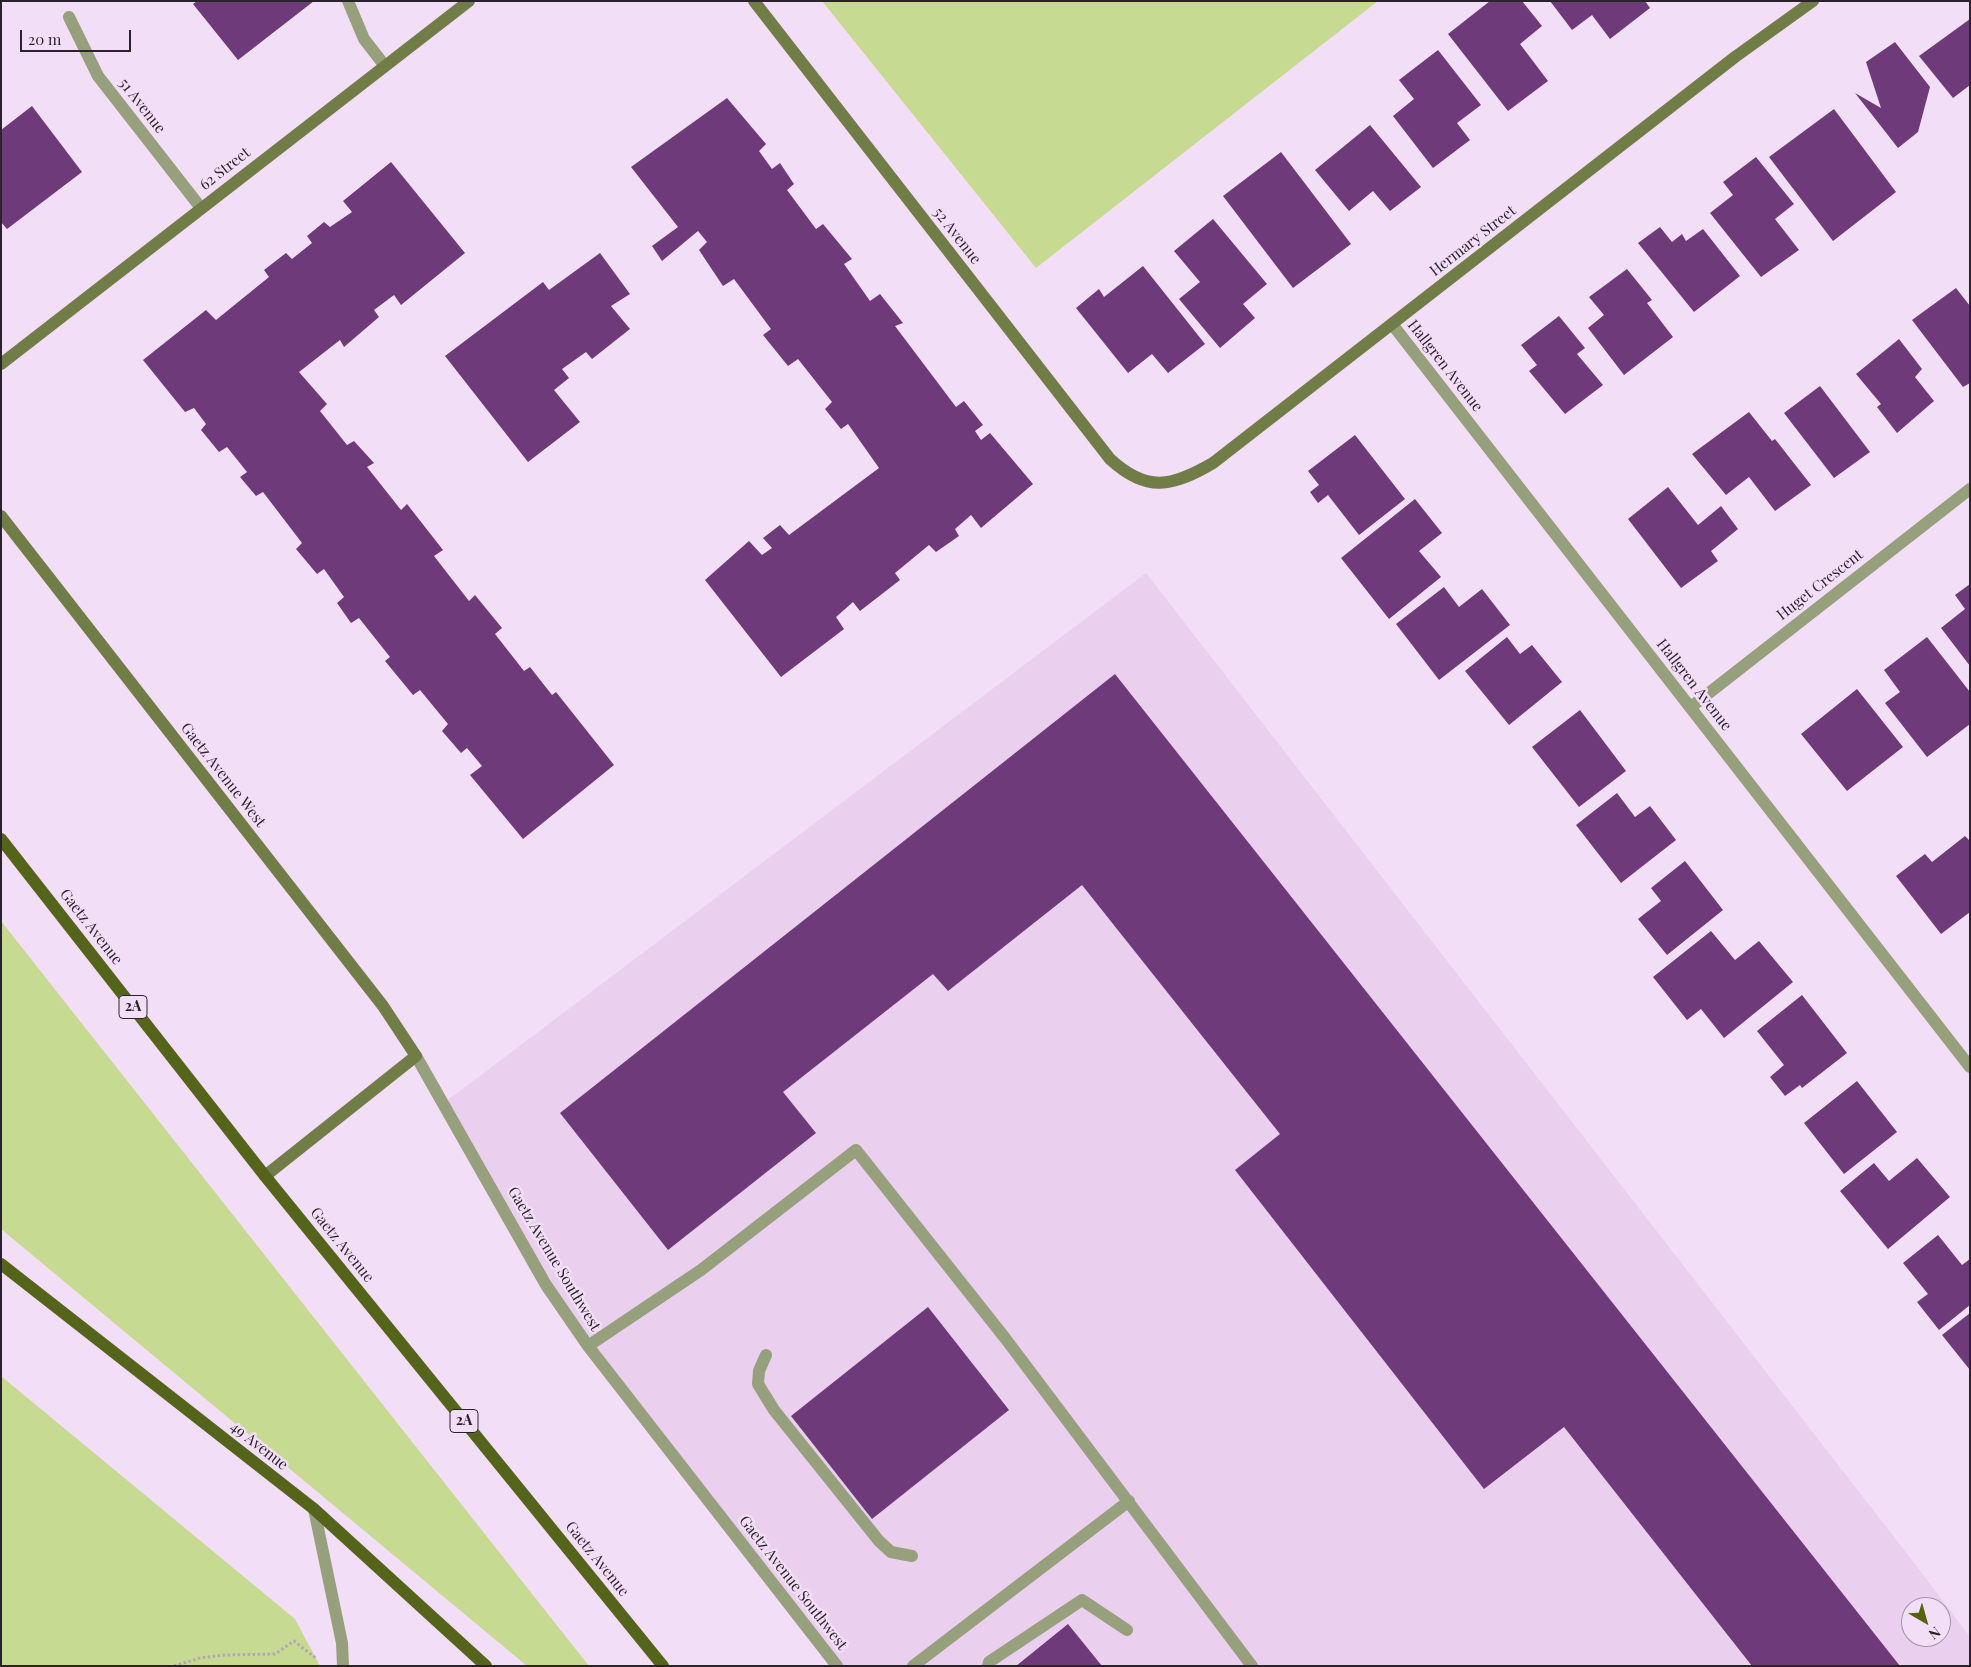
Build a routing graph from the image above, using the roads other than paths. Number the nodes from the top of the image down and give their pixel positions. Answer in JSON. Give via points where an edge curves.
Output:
{"nodes":[{"id":1,"x":348,"y":1,"type":"edge"},
{"id":2,"x":469,"y":1,"type":"edge"},
{"id":3,"x":754,"y":1,"type":"edge"},
{"id":4,"x":1813,"y":1,"type":"edge"},
{"id":5,"x":69,"y":17,"type":"dead end"},
{"id":6,"x":385,"y":66,"type":"junction"},
{"id":7,"x":201,"y":208,"type":"junction"},
{"id":8,"x":1392,"y":324,"type":"junction"},
{"id":9,"x":1,"y":364,"type":"edge"},
{"id":10,"x":1143,"y":482,"type":"joint"},
{"id":11,"x":1970,"y":489,"type":"edge"},
{"id":12,"x":1,"y":516,"type":"edge"},
{"id":13,"x":1691,"y":707,"type":"junction"},
{"id":14,"x":1,"y":839,"type":"edge"},
{"id":15,"x":416,"y":1056,"type":"junction"},
{"id":16,"x":1970,"y":1067,"type":"edge"},
{"id":17,"x":265,"y":1176,"type":"junction"},
{"id":18,"x":1,"y":1264,"type":"edge"},
{"id":19,"x":588,"y":1346,"type":"junction"},
{"id":20,"x":766,"y":1355,"type":"dead end"},
{"id":21,"x":1130,"y":1500,"type":"junction"},
{"id":22,"x":314,"y":1509,"type":"junction"},
{"id":23,"x":912,"y":1556,"type":"dead end"},
{"id":24,"x":1127,"y":1630,"type":"dead end"},
{"id":25,"x":343,"y":1665,"type":"edge"},
{"id":26,"x":486,"y":1666,"type":"edge"},
{"id":27,"x":663,"y":1666,"type":"edge"},
{"id":28,"x":838,"y":1666,"type":"edge"},
{"id":29,"x":913,"y":1666,"type":"edge"},
{"id":30,"x":988,"y":1666,"type":"edge"},
{"id":31,"x":1252,"y":1666,"type":"edge"}],
"edges":[{"from":1,"to":6,"type":"street","via":[[363,37]]},
{"from":2,"to":6,"type":"street","name":"62 Street"},
{"from":3,"to":10,"type":"street","name":"52 Avenue","via":[[1110,459],[1124,472]]},
{"from":4,"to":8,"type":"street","name":"Hermary Street","via":[[1735,57]]},
{"from":5,"to":7,"type":"street","name":"51 Avenue","via":[[98,76]]},
{"from":6,"to":7,"type":"street","name":"62 Street"},
{"from":7,"to":9,"type":"street","name":"62 Street"},
{"from":8,"to":10,"type":"street","name":"Hermary Street","via":[[1213,463],[1176,480]]},
{"from":8,"to":13,"type":"street","name":"Hallgren Avenue"},
{"from":11,"to":13,"type":"street","name":"Huget Crescent"},
{"from":12,"to":15,"type":"street","name":"Gaetz Avenue West","via":[[383,1006]]},
{"from":13,"to":16,"type":"street","name":"Hallgren Avenue"},
{"from":14,"to":17,"type":"main road","name":"Gaetz Avenue","number":"2A"},
{"from":15,"to":17,"type":"street"},
{"from":15,"to":19,"type":"street","name":"Gaetz Avenue Southwest","via":[[546,1284]]},
{"from":17,"to":27,"type":"main road","name":"Gaetz Avenue","number":"2A"},
{"from":18,"to":22,"type":"main road","name":"49 Avenue"},
{"from":19,"to":21,"type":"street","via":[[702,1270],[856,1150]]},
{"from":19,"to":28,"type":"street","name":"Gaetz Avenue Southwest"},
{"from":20,"to":23,"type":"street","via":[[758,1384],[774,1410],[879,1541],[891,1552]]},
{"from":21,"to":29,"type":"street"},
{"from":21,"to":31,"type":"street"},
{"from":22,"to":25,"type":"street","via":[[342,1643]]},
{"from":22,"to":26,"type":"main road","name":"49 Avenue"},
{"from":24,"to":30,"type":"street","via":[[1082,1600],[988,1662]]}]}
